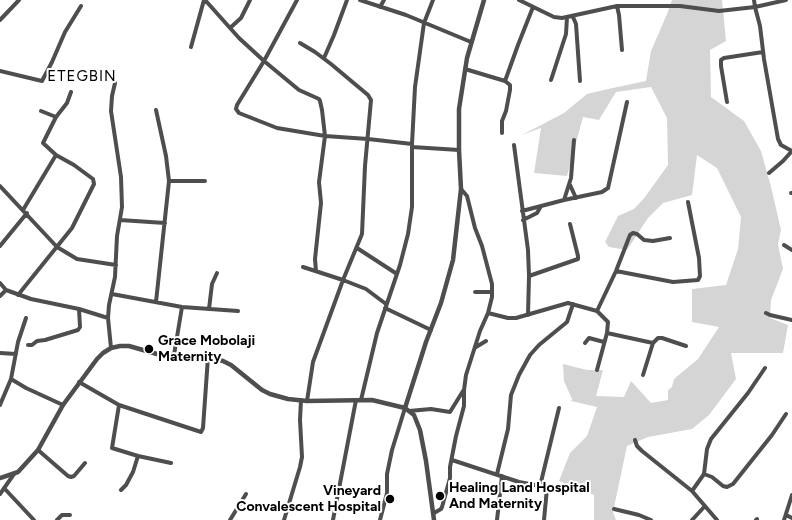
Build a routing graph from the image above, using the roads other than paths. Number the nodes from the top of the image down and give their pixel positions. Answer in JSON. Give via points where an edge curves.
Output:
{"nodes":[{"id":1,"x":19,"y":0,"type":"edge"},
{"id":2,"x":205,"y":0,"type":"edge"},
{"id":3,"x":250,"y":0,"type":"edge"},
{"id":4,"x":297,"y":0,"type":"edge"},
{"id":5,"x":347,"y":0,"type":"edge"},
{"id":6,"x":360,"y":0,"type":"edge"},
{"id":7,"x":384,"y":0,"type":"edge"},
{"id":8,"x":433,"y":0,"type":"edge"},
{"id":9,"x":484,"y":0,"type":"edge"},
{"id":10,"x":518,"y":0,"type":"edge"},
{"id":11,"x":754,"y":0,"type":"edge"},
{"id":12,"x":786,"y":0,"type":"edge"},
{"id":13,"x":81,"y":6,"type":"dead end"},
{"id":14,"x":617,"y":6,"type":"junction"},
{"id":15,"x":380,"y":7,"type":"junction"},
{"id":16,"x":533,"y":7,"type":"junction"},
{"id":17,"x":754,"y":7,"type":"junction"},
{"id":18,"x":567,"y":17,"type":"junction"},
{"id":19,"x":573,"y":17,"type":"junction"},
{"id":20,"x":0,"y":20,"type":"edge"},
{"id":21,"x":424,"y":23,"type":"junction"},
{"id":22,"x":230,"y":28,"type":"junction"},
{"id":23,"x":471,"y":42,"type":"junction"},
{"id":24,"x":300,"y":43,"type":"dead end"},
{"id":25,"x":191,"y":47,"type":"dead end"},
{"id":26,"x":622,"y":50,"type":"dead end"},
{"id":27,"x":763,"y":52,"type":"junction"},
{"id":28,"x":324,"y":58,"type":"junction"},
{"id":29,"x":264,"y":61,"type":"junction"},
{"id":30,"x":465,"y":69,"type":"junction"},
{"id":31,"x":0,"y":71,"type":"edge"},
{"id":32,"x":551,"y":80,"type":"dead end"},
{"id":33,"x":505,"y":81,"type":"junction"},
{"id":34,"x":580,"y":81,"type":"dead end"},
{"id":35,"x":115,"y":83,"type":"dead end"},
{"id":36,"x":71,"y":92,"type":"dead end"},
{"id":37,"x":627,"y":102,"type":"dead end"},
{"id":38,"x":728,"y":102,"type":"dead end"},
{"id":39,"x":156,"y":110,"type":"dead end"},
{"id":40,"x":42,"y":111,"type":"dead end"},
{"id":41,"x":56,"y":117,"type":"junction"},
{"id":42,"x":502,"y":133,"type":"dead end"},
{"id":43,"x":325,"y":136,"type":"junction"},
{"id":44,"x":368,"y":139,"type":"junction"},
{"id":45,"x":574,"y":140,"type":"dead end"},
{"id":46,"x":412,"y":145,"type":"junction"},
{"id":47,"x":514,"y":145,"type":"dead end"},
{"id":48,"x":459,"y":150,"type":"junction"},
{"id":49,"x":791,"y":151,"type":"edge"},
{"id":50,"x":56,"y":155,"type":"junction"},
{"id":51,"x":769,"y":174,"type":"dead end"},
{"id":52,"x":169,"y":181,"type":"junction"},
{"id":53,"x":205,"y":182,"type":"dead end"},
{"id":54,"x":570,"y":185,"type":"junction"},
{"id":55,"x":0,"y":186,"type":"edge"},
{"id":56,"x":461,"y":189,"type":"junction"},
{"id":57,"x":576,"y":198,"type":"junction"},
{"id":58,"x":564,"y":200,"type":"junction"},
{"id":59,"x":688,"y":202,"type":"dead end"},
{"id":60,"x":541,"y":206,"type":"junction"},
{"id":61,"x":23,"y":210,"type":"junction"},
{"id":62,"x":522,"y":211,"type":"junction"},
{"id":63,"x":27,"y":213,"type":"junction"},
{"id":64,"x":120,"y":220,"type":"junction"},
{"id":65,"x":523,"y":220,"type":"junction"},
{"id":66,"x":165,"y":223,"type":"junction"},
{"id":67,"x":570,"y":224,"type":"dead end"},
{"id":68,"x":670,"y":238,"type":"dead end"},
{"id":69,"x":784,"y":245,"type":"dead end"},
{"id":70,"x":0,"y":246,"type":"edge"},
{"id":71,"x":57,"y":247,"type":"junction"},
{"id":72,"x":357,"y":248,"type":"junction"},
{"id":73,"x":792,"y":250,"type":"edge"},
{"id":74,"x":116,"y":265,"type":"junction"},
{"id":75,"x":303,"y":268,"type":"dead end"},
{"id":76,"x":316,"y":271,"type":"junction"},
{"id":77,"x":616,"y":271,"type":"junction"},
{"id":78,"x":216,"y":273,"type":"dead end"},
{"id":79,"x":396,"y":274,"type":"junction"},
{"id":80,"x":529,"y":276,"type":"junction"},
{"id":81,"x":343,"y":280,"type":"junction"},
{"id":82,"x":0,"y":283,"type":"edge"},
{"id":83,"x":6,"y":290,"type":"junction"},
{"id":84,"x":474,"y":292,"type":"dead end"},
{"id":85,"x":492,"y":292,"type":"junction"},
{"id":86,"x":112,"y":294,"type":"junction"},
{"id":87,"x":18,"y":295,"type":"junction"},
{"id":88,"x":0,"y":296,"type":"edge"},
{"id":89,"x":156,"y":302,"type":"junction"},
{"id":90,"x":573,"y":304,"type":"junction"},
{"id":91,"x":385,"y":306,"type":"junction"},
{"id":92,"x":182,"y":307,"type":"junction"},
{"id":93,"x":79,"y":309,"type":"junction"},
{"id":94,"x":209,"y":309,"type":"junction"},
{"id":95,"x":238,"y":311,"type":"dead end"},
{"id":96,"x":597,"y":311,"type":"junction"},
{"id":97,"x":488,"y":313,"type":"junction"},
{"id":98,"x":766,"y":313,"type":"dead end"},
{"id":99,"x":528,"y":315,"type":"junction"},
{"id":100,"x":26,"y":318,"type":"dead end"},
{"id":101,"x":108,"y":318,"type":"junction"},
{"id":102,"x":792,"y":320,"type":"edge"},
{"id":103,"x":431,"y":330,"type":"junction"},
{"id":104,"x":607,"y":333,"type":"junction"},
{"id":105,"x":486,"y":341,"type":"dead end"},
{"id":106,"x":604,"y":342,"type":"junction"},
{"id":107,"x":585,"y":343,"type":"dead end"},
{"id":108,"x":653,"y":343,"type":"junction"},
{"id":109,"x":28,"y":345,"type":"dead end"},
{"id":110,"x":686,"y":346,"type":"dead end"},
{"id":111,"x":111,"y":348,"type":"junction"},
{"id":112,"x":475,"y":348,"type":"junction"},
{"id":113,"x":0,"y":353,"type":"edge"},
{"id":114,"x":16,"y":354,"type":"junction"},
{"id":115,"x":174,"y":355,"type":"junction"},
{"id":116,"x":208,"y":357,"type":"junction"},
{"id":117,"x":765,"y":368,"type":"dead end"},
{"id":118,"x":598,"y":370,"type":"dead end"},
{"id":119,"x":643,"y":374,"type":"dead end"},
{"id":120,"x":11,"y":379,"type":"junction"},
{"id":121,"x":79,"y":382,"type":"junction"},
{"id":122,"x":464,"y":390,"type":"junction"},
{"id":123,"x":301,"y":400,"type":"junction"},
{"id":124,"x":359,"y":400,"type":"junction"},
{"id":125,"x":307,"y":401,"type":"junction"},
{"id":126,"x":63,"y":405,"type":"junction"},
{"id":127,"x":119,"y":405,"type":"junction"},
{"id":128,"x":0,"y":406,"type":"edge"},
{"id":129,"x":559,"y":408,"type":"dead end"},
{"id":130,"x":407,"y":409,"type":"junction"},
{"id":131,"x":786,"y":414,"type":"dead end"},
{"id":132,"x":634,"y":440,"type":"dead end"},
{"id":133,"x":38,"y":450,"type":"junction"},
{"id":134,"x":138,"y":456,"type":"junction"},
{"id":135,"x":452,"y":460,"type":"junction"},
{"id":136,"x":84,"y":463,"type":"dead end"},
{"id":137,"x":172,"y":463,"type":"dead end"},
{"id":138,"x":14,"y":474,"type":"junction"},
{"id":139,"x":496,"y":474,"type":"junction"},
{"id":140,"x":704,"y":474,"type":"junction"},
{"id":141,"x":502,"y":476,"type":"junction"},
{"id":142,"x":0,"y":478,"type":"edge"},
{"id":143,"x":540,"y":486,"type":"junction"},
{"id":144,"x":4,"y":488,"type":"junction"},
{"id":145,"x":121,"y":490,"type":"dead end"},
{"id":146,"x":692,"y":491,"type":"junction"},
{"id":147,"x":0,"y":494,"type":"edge"},
{"id":148,"x":246,"y":494,"type":"dead end"},
{"id":149,"x":792,"y":495,"type":"edge"},
{"id":150,"x":705,"y":506,"type":"junction"},
{"id":151,"x":614,"y":509,"type":"dead end"},
{"id":152,"x":434,"y":513,"type":"junction"},
{"id":153,"x":70,"y":515,"type":"dead end"},
{"id":154,"x":786,"y":515,"type":"junction"},
{"id":155,"x":792,"y":518,"type":"edge"},
{"id":156,"x":34,"y":520,"type":"edge"},
{"id":157,"x":58,"y":520,"type":"edge"},
{"id":158,"x":230,"y":520,"type":"edge"},
{"id":159,"x":284,"y":520,"type":"edge"},
{"id":160,"x":333,"y":520,"type":"edge"},
{"id":161,"x":380,"y":520,"type":"edge"},
{"id":162,"x":434,"y":520,"type":"edge"},
{"id":163,"x":497,"y":520,"type":"edge"},
{"id":164,"x":544,"y":520,"type":"edge"},
{"id":165,"x":651,"y":520,"type":"edge"},
{"id":166,"x":692,"y":520,"type":"edge"},
{"id":167,"x":717,"y":520,"type":"edge"},
{"id":168,"x":784,"y":520,"type":"edge"}],
"edges":[{"from":1,"to":20,"type":"street"},
{"from":2,"to":22,"type":"street"},
{"from":2,"to":25,"type":"street"},
{"from":3,"to":22,"type":"street","via":[[240,18]]},
{"from":4,"to":29,"type":"street"},
{"from":5,"to":28,"type":"street"},
{"from":6,"to":15,"type":"street"},
{"from":7,"to":15,"type":"street"},
{"from":8,"to":21,"type":"street"},
{"from":9,"to":23,"type":"street"},
{"from":10,"to":16,"type":"street"},
{"from":11,"to":17,"type":"street"},
{"from":12,"to":17,"type":"street"},
{"from":13,"to":31,"type":"street","via":[[65,32],[42,81]]},
{"from":14,"to":17,"type":"street","via":[[680,6],[719,11]]},
{"from":14,"to":19,"type":"street"},
{"from":14,"to":26,"type":"street"},
{"from":15,"to":21,"type":"street"},
{"from":16,"to":18,"type":"street","via":[[554,17]]},
{"from":16,"to":33,"type":"street"},
{"from":17,"to":27,"type":"street","via":[[760,26]]},
{"from":18,"to":19,"type":"street"},
{"from":18,"to":32,"type":"street","via":[[566,34]]},
{"from":19,"to":34,"type":"street","via":[[576,24]]},
{"from":21,"to":23,"type":"street"},
{"from":21,"to":46,"type":"street","via":[[415,87]]},
{"from":22,"to":29,"type":"street"},
{"from":23,"to":30,"type":"street"},
{"from":24,"to":28,"type":"street"},
{"from":27,"to":38,"type":"street","via":[[721,60]]},
{"from":27,"to":49,"type":"street","via":[[778,139],[781,145]]},
{"from":28,"to":44,"type":"street","via":[[370,97]]},
{"from":29,"to":43,"type":"street","via":[[299,90],[319,98]]},
{"from":29,"to":43,"type":"street","via":[[237,105],[239,113],[272,127]]},
{"from":30,"to":33,"type":"street"},
{"from":30,"to":48,"type":"street","via":[[459,109]]},
{"from":33,"to":42,"type":"street","via":[[510,85],[510,90],[502,121]]},
{"from":35,"to":64,"type":"street","via":[[112,111],[121,177]]},
{"from":36,"to":41,"type":"street","via":[[67,103]]},
{"from":37,"to":57,"type":"street","via":[[608,188],[602,192]]},
{"from":39,"to":52,"type":"street"},
{"from":40,"to":41,"type":"street"},
{"from":41,"to":50,"type":"street","via":[[43,142]]},
{"from":43,"to":44,"type":"street"},
{"from":43,"to":76,"type":"street","via":[[319,182]]},
{"from":44,"to":46,"type":"street"},
{"from":44,"to":72,"type":"street","via":[[362,234]]},
{"from":45,"to":54,"type":"street"},
{"from":46,"to":48,"type":"street"},
{"from":46,"to":79,"type":"street","via":[[411,219]]},
{"from":47,"to":62,"type":"street"},
{"from":48,"to":56,"type":"street"},
{"from":49,"to":51,"type":"street"},
{"from":50,"to":61,"type":"street"},
{"from":50,"to":71,"type":"street","via":[[94,179],[75,223]]},
{"from":52,"to":53,"type":"street"},
{"from":52,"to":66,"type":"street"},
{"from":54,"to":57,"type":"street"},
{"from":54,"to":58,"type":"street"},
{"from":55,"to":61,"type":"street"},
{"from":56,"to":85,"type":"street","via":[[467,196],[492,284]]},
{"from":56,"to":103,"type":"street","via":[[453,260]]},
{"from":57,"to":58,"type":"street"},
{"from":58,"to":60,"type":"street"},
{"from":59,"to":77,"type":"street","via":[[699,258],[698,280],[673,282]]},
{"from":60,"to":62,"type":"street"},
{"from":60,"to":65,"type":"street","via":[[537,213]]},
{"from":61,"to":63,"type":"street"},
{"from":62,"to":65,"type":"street"},
{"from":63,"to":70,"type":"street"},
{"from":63,"to":71,"type":"street"},
{"from":64,"to":66,"type":"street"},
{"from":64,"to":74,"type":"street"},
{"from":65,"to":80,"type":"street"},
{"from":66,"to":89,"type":"street"},
{"from":67,"to":80,"type":"street","via":[[578,259]]},
{"from":68,"to":77,"type":"street","via":[[653,241],[633,233],[629,237]]},
{"from":69,"to":73,"type":"street"},
{"from":71,"to":74,"type":"street","via":[[77,259]]},
{"from":71,"to":87,"type":"street"},
{"from":72,"to":79,"type":"street"},
{"from":72,"to":81,"type":"street"},
{"from":74,"to":86,"type":"street"},
{"from":75,"to":76,"type":"street"},
{"from":76,"to":81,"type":"street"},
{"from":77,"to":96,"type":"street"},
{"from":78,"to":94,"type":"street"},
{"from":79,"to":91,"type":"street"},
{"from":80,"to":99,"type":"street"},
{"from":81,"to":91,"type":"street","via":[[366,289]]},
{"from":81,"to":125,"type":"street","via":[[313,362]]},
{"from":82,"to":83,"type":"street"},
{"from":83,"to":87,"type":"street"},
{"from":83,"to":88,"type":"street"},
{"from":84,"to":85,"type":"street"},
{"from":85,"to":97,"type":"street"},
{"from":86,"to":89,"type":"street"},
{"from":86,"to":101,"type":"street"},
{"from":87,"to":93,"type":"street"},
{"from":89,"to":92,"type":"street"},
{"from":90,"to":96,"type":"street"},
{"from":90,"to":99,"type":"street","via":[[563,304]]},
{"from":90,"to":139,"type":"street","via":[[566,322],[539,345],[519,375],[511,395],[508,429]]},
{"from":91,"to":103,"type":"street"},
{"from":91,"to":124,"type":"street"},
{"from":92,"to":94,"type":"street"},
{"from":92,"to":115,"type":"street"},
{"from":93,"to":101,"type":"street"},
{"from":93,"to":109,"type":"street","via":[[78,330]]},
{"from":94,"to":95,"type":"street"},
{"from":96,"to":104,"type":"street","via":[[608,322]]},
{"from":97,"to":99,"type":"street","via":[[508,318]]},
{"from":97,"to":112,"type":"street"},
{"from":98,"to":102,"type":"street"},
{"from":100,"to":114,"type":"street"},
{"from":101,"to":111,"type":"street"},
{"from":103,"to":130,"type":"street"},
{"from":104,"to":106,"type":"street"},
{"from":104,"to":108,"type":"street"},
{"from":105,"to":112,"type":"street"},
{"from":106,"to":107,"type":"street","via":[[588,338]]},
{"from":106,"to":118,"type":"street"},
{"from":108,"to":110,"type":"street","via":[[662,338]]},
{"from":108,"to":119,"type":"street"},
{"from":111,"to":115,"type":"street","via":[[129,346],[157,354]]},
{"from":111,"to":121,"type":"street","via":[[97,358]]},
{"from":112,"to":122,"type":"street"},
{"from":113,"to":114,"type":"street"},
{"from":114,"to":120,"type":"street"},
{"from":115,"to":116,"type":"street"},
{"from":116,"to":123,"type":"street","via":[[231,365],[262,390],[279,398]]},
{"from":116,"to":127,"type":"street","via":[[201,432]]},
{"from":117,"to":140,"type":"street","via":[[711,439]]},
{"from":120,"to":126,"type":"street"},
{"from":120,"to":128,"type":"street"},
{"from":121,"to":126,"type":"street"},
{"from":121,"to":127,"type":"street"},
{"from":122,"to":130,"type":"street","via":[[450,412]]},
{"from":122,"to":135,"type":"street","via":[[464,406]]},
{"from":123,"to":125,"type":"street"},
{"from":123,"to":159,"type":"street","via":[[302,457]]},
{"from":124,"to":125,"type":"street"},
{"from":124,"to":130,"type":"street","via":[[379,401]]},
{"from":124,"to":160,"type":"street"},
{"from":126,"to":133,"type":"street"},
{"from":127,"to":134,"type":"street","via":[[112,448]]},
{"from":129,"to":143,"type":"street"},
{"from":130,"to":152,"type":"street","via":[[417,421],[420,430]]},
{"from":130,"to":161,"type":"street","via":[[392,450],[387,474],[387,493]]},
{"from":131,"to":140,"type":"street","via":[[733,484],[722,486]]},
{"from":132,"to":146,"type":"street","via":[[642,451]]},
{"from":133,"to":136,"type":"street","via":[[71,477]]},
{"from":133,"to":138,"type":"street"},
{"from":134,"to":137,"type":"street"},
{"from":134,"to":145,"type":"street","via":[[133,472]]},
{"from":135,"to":139,"type":"street"},
{"from":135,"to":152,"type":"street","via":[[442,507]]},
{"from":138,"to":142,"type":"street"},
{"from":138,"to":144,"type":"street"},
{"from":139,"to":141,"type":"street"},
{"from":140,"to":146,"type":"street"},
{"from":141,"to":143,"type":"street"},
{"from":141,"to":163,"type":"street"},
{"from":143,"to":164,"type":"street","via":[[547,488]]},
{"from":144,"to":147,"type":"street"},
{"from":144,"to":156,"type":"street"},
{"from":146,"to":150,"type":"street"},
{"from":148,"to":158,"type":"street"},
{"from":149,"to":154,"type":"street"},
{"from":150,"to":166,"type":"street"},
{"from":150,"to":167,"type":"street"},
{"from":151,"to":165,"type":"street"},
{"from":152,"to":162,"type":"street"},
{"from":153,"to":157,"type":"street","via":[[62,515]]},
{"from":154,"to":155,"type":"street"},
{"from":154,"to":168,"type":"street"}]}
